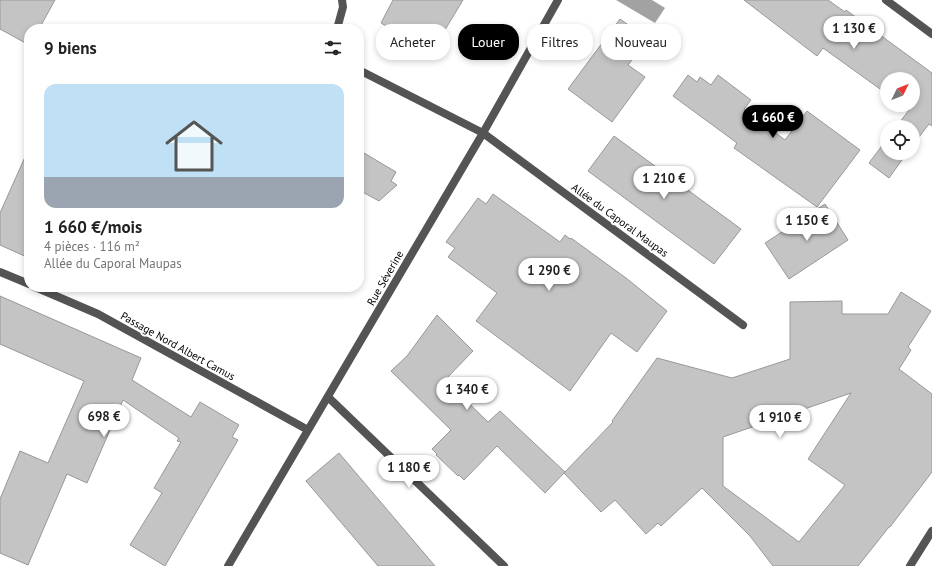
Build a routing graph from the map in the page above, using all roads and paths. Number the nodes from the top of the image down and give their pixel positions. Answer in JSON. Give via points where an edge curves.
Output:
{"nodes":[{"id":1,"x":342,"y":0,"type":"edge"},
{"id":2,"x":558,"y":0,"type":"edge"},
{"id":3,"x":886,"y":0,"type":"edge"},
{"id":4,"x":338,"y":24,"type":"edge"},
{"id":5,"x":932,"y":34,"type":"edge"},
{"id":6,"x":364,"y":73,"type":"edge"},
{"id":7,"x":483,"y":133,"type":"junction"},
{"id":8,"x":0,"y":272,"type":"edge"},
{"id":9,"x":24,"y":282,"type":"edge"},
{"id":10,"x":47,"y":292,"type":"edge"},
{"id":11,"x":744,"y":325,"type":"dead end"},
{"id":12,"x":328,"y":397,"type":"junction"},
{"id":13,"x":308,"y":430,"type":"junction"},
{"id":14,"x":932,"y":532,"type":"edge"},
{"id":15,"x":228,"y":566,"type":"edge"},
{"id":16,"x":504,"y":566,"type":"edge"},
{"id":17,"x":910,"y":566,"type":"edge"}],
"edges":[{"from":1,"to":4,"type":"street","via":[[343,7]]},
{"from":2,"to":7,"type":"street","name":"Rue Séverine"},
{"from":3,"to":5,"type":"street"},
{"from":6,"to":7,"type":"street","name":"Allée du Caporal Maupas"},
{"from":7,"to":11,"type":"street","name":"Allée du Caporal Maupas"},
{"from":7,"to":12,"type":"street","name":"Rue Séverine"},
{"from":8,"to":9,"type":"street"},
{"from":10,"to":13,"type":"street","name":"Passage Nord Albert Camus","via":[[98,314]]},
{"from":12,"to":13,"type":"street","name":"Rue Séverine"},
{"from":12,"to":16,"type":"street"},
{"from":13,"to":15,"type":"street","name":"Rue Séverine"},
{"from":14,"to":17,"type":"street"}]}
